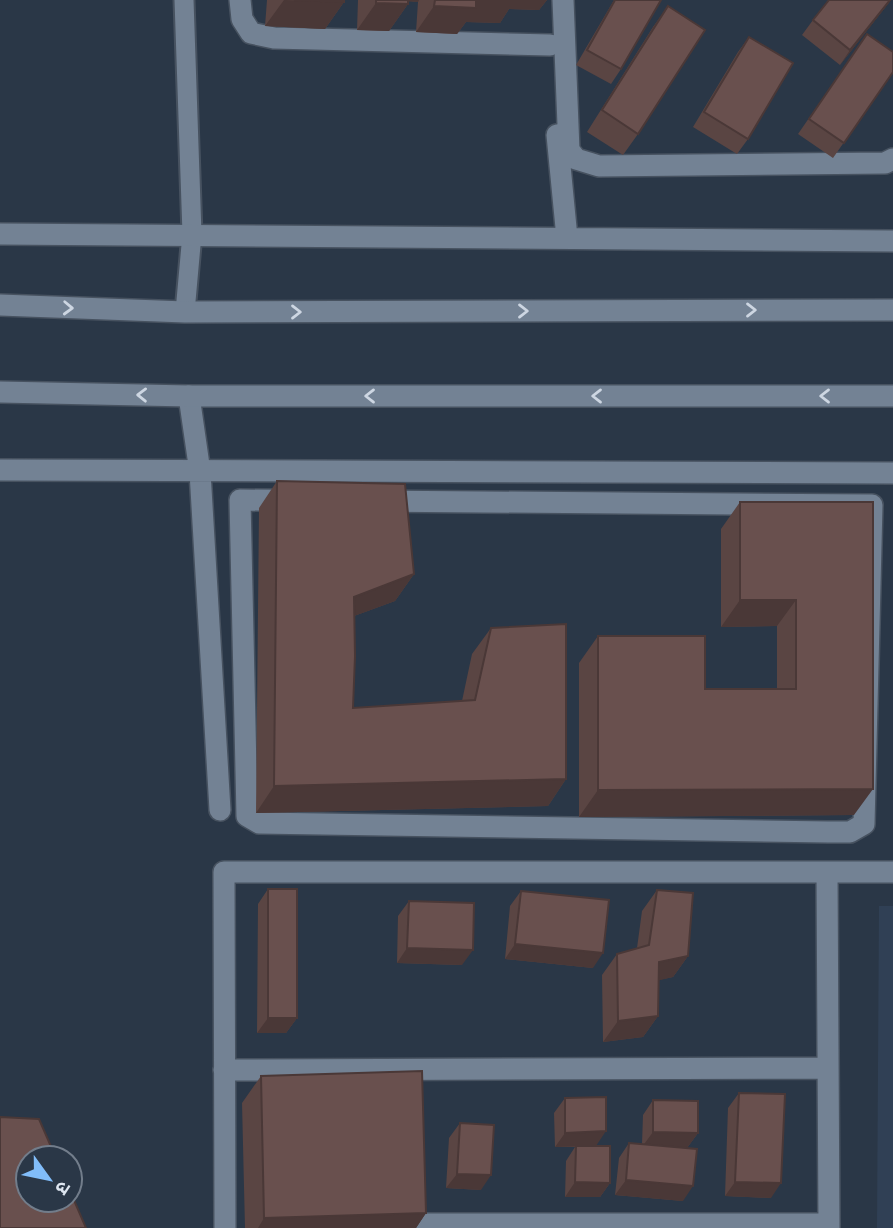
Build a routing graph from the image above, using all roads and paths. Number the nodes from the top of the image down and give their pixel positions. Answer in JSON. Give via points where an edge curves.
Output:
{"nodes":[{"id":1,"x":184,"y":0,"type":"edge"},
{"id":2,"x":240,"y":0,"type":"edge"},
{"id":3,"x":549,"y":0,"type":"edge"},
{"id":4,"x":563,"y":0,"type":"edge"},
{"id":5,"x":550,"y":45,"type":"junction"},
{"id":6,"x":893,"y":159,"type":"edge"},
{"id":7,"x":0,"y":234,"type":"edge"},
{"id":8,"x":192,"y":234,"type":"junction"},
{"id":9,"x":567,"y":238,"type":"junction"},
{"id":10,"x":893,"y":241,"type":"edge"},
{"id":11,"x":0,"y":305,"type":"edge"},
{"id":12,"x":893,"y":310,"type":"edge"},
{"id":13,"x":185,"y":312,"type":"junction"},
{"id":14,"x":0,"y":392,"type":"edge"},
{"id":15,"x":189,"y":396,"type":"junction"},
{"id":16,"x":893,"y":396,"type":"edge"},
{"id":17,"x":0,"y":470,"type":"edge"},
{"id":18,"x":200,"y":472,"type":"junction"},
{"id":19,"x":528,"y":472,"type":"junction"},
{"id":20,"x":588,"y":473,"type":"junction"},
{"id":21,"x":893,"y":474,"type":"edge"},
{"id":22,"x":529,"y":502,"type":"junction"},
{"id":23,"x":586,"y":503,"type":"junction"},
{"id":24,"x":220,"y":810,"type":"dead end"},
{"id":25,"x":827,"y":872,"type":"junction"},
{"id":26,"x":893,"y":872,"type":"edge"},
{"id":27,"x":828,"y":1068,"type":"junction"},
{"id":28,"x":416,"y":1069,"type":"junction"},
{"id":29,"x":225,"y":1070,"type":"junction"},
{"id":30,"x":416,"y":1095,"type":"edge"},
{"id":31,"x":416,"y":1198,"type":"edge"},
{"id":32,"x":417,"y":1226,"type":"edge"},
{"id":33,"x":569,"y":1226,"type":"edge"},
{"id":34,"x":829,"y":1226,"type":"edge"},
{"id":35,"x":225,"y":1228,"type":"edge"}],
"edges":[{"from":1,"to":8,"type":"lane"},
{"from":2,"to":5,"type":"street","via":[[242,19],[251,33],[274,38]]},
{"from":3,"to":5,"type":"street"},
{"from":4,"to":6,"type":"street","via":[[569,150],[576,159],[599,166],[885,163]]},
{"from":5,"to":9,"type":"street"},
{"from":7,"to":8,"type":"street"},
{"from":8,"to":9,"type":"street"},
{"from":8,"to":13,"type":"lane"},
{"from":9,"to":10,"type":"street"},
{"from":11,"to":13,"type":"street","one_way":true},
{"from":13,"to":12,"type":"street","one_way":true},
{"from":15,"to":14,"type":"street","one_way":true},
{"from":16,"to":15,"type":"street","one_way":true},
{"from":15,"to":18,"type":"street"},
{"from":17,"to":18,"type":"street"},
{"from":18,"to":19,"type":"street"},
{"from":18,"to":24,"type":"street"},
{"from":19,"to":20,"type":"street"},
{"from":19,"to":22,"type":"street"},
{"from":20,"to":21,"type":"street"},
{"from":20,"to":23,"type":"street"},
{"from":22,"to":23,"type":"street"},
{"from":22,"to":23,"type":"street","via":[[240,500],[247,816],[259,823],[828,832],[850,832],[864,824],[872,505]]},
{"from":25,"to":26,"type":"street"},
{"from":25,"to":27,"type":"street"},
{"from":25,"to":29,"type":"street","via":[[224,872]]},
{"from":27,"to":28,"type":"street"},
{"from":27,"to":34,"type":"street"},
{"from":28,"to":29,"type":"street"},
{"from":28,"to":30,"type":"street"},
{"from":29,"to":35,"type":"street"},
{"from":31,"to":32,"type":"street"},
{"from":32,"to":33,"type":"street"},
{"from":33,"to":34,"type":"street"}]}
